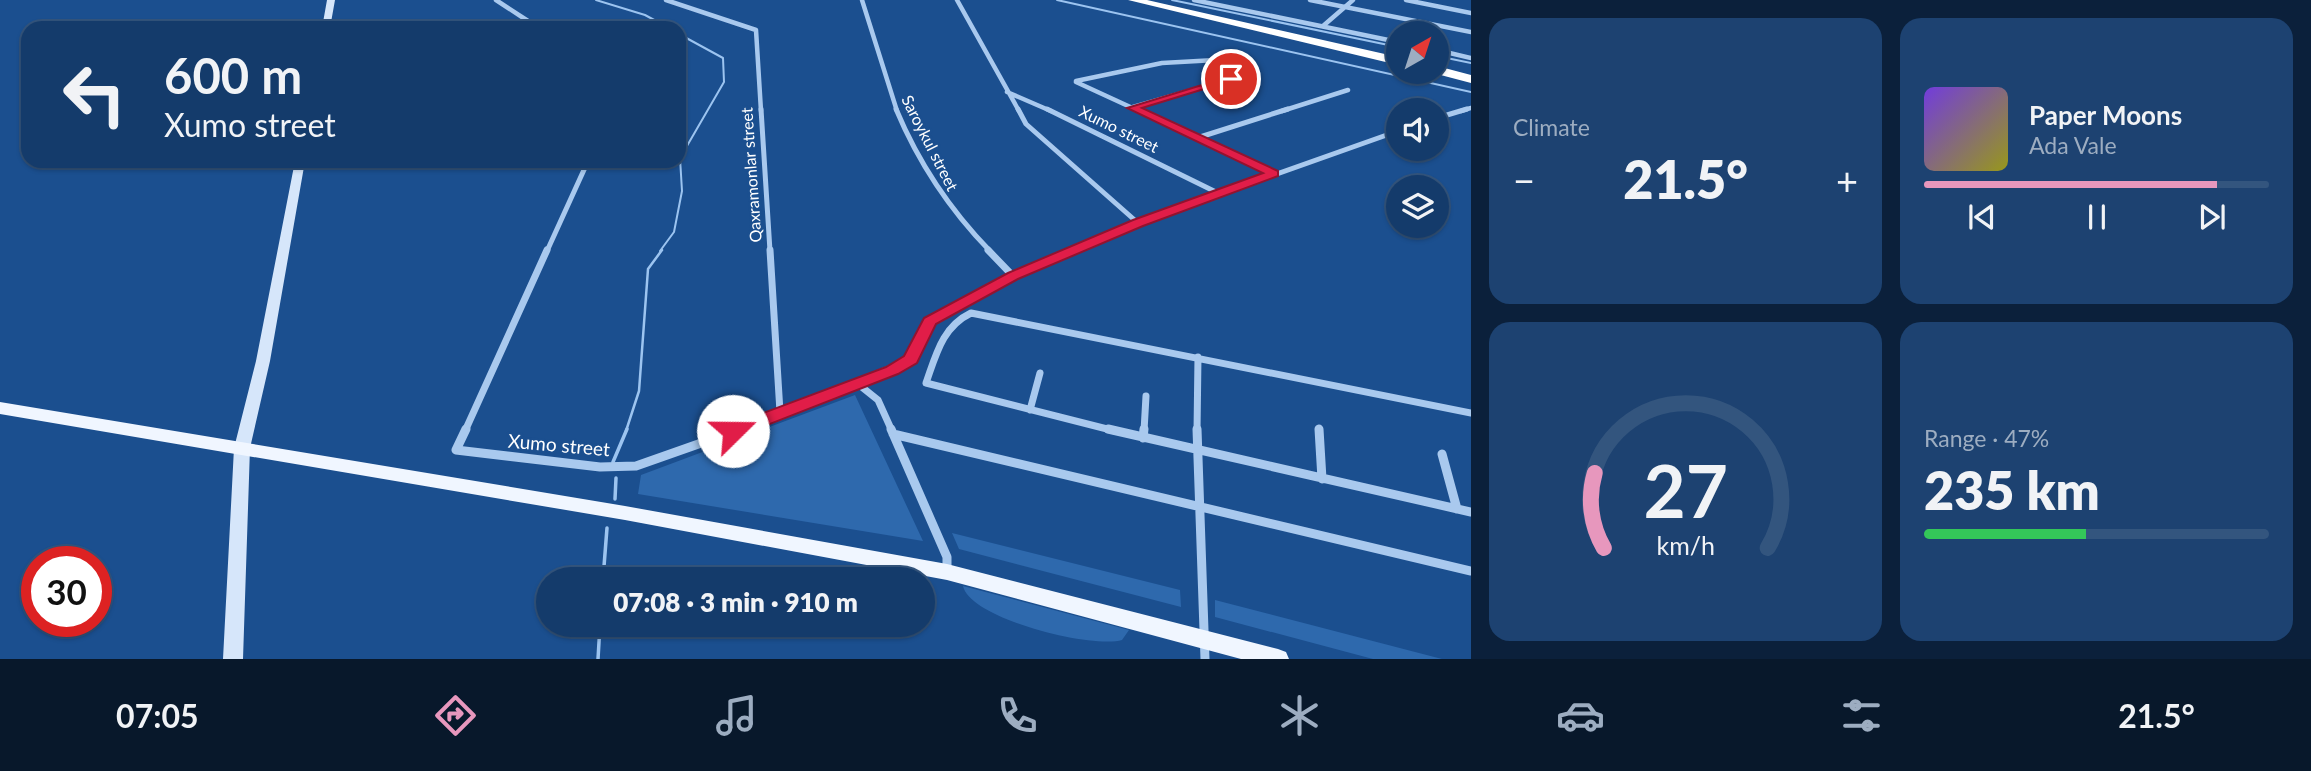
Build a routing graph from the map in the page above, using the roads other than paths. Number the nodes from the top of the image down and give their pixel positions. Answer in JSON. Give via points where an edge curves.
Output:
{"nodes":[{"id":1,"x":331,"y":0,"type":"edge"},
{"id":2,"x":496,"y":0,"type":"edge"},
{"id":3,"x":666,"y":0,"type":"edge"},
{"id":4,"x":862,"y":0,"type":"edge"},
{"id":5,"x":957,"y":0,"type":"edge"},
{"id":6,"x":1133,"y":0,"type":"edge"},
{"id":7,"x":1194,"y":0,"type":"edge"},
{"id":8,"x":1310,"y":0,"type":"edge"},
{"id":9,"x":1353,"y":0,"type":"edge"},
{"id":10,"x":1406,"y":0,"type":"edge"},
{"id":11,"x":1433,"y":2,"type":"edge"},
{"id":12,"x":1345,"y":7,"type":"junction"},
{"id":13,"x":1471,"y":13,"type":"edge"},
{"id":14,"x":327,"y":21,"type":"edge"},
{"id":15,"x":528,"y":21,"type":"edge"},
{"id":16,"x":1323,"y":26,"type":"junction"},
{"id":17,"x":1471,"y":32,"type":"edge"},
{"id":18,"x":1386,"y":39,"type":"edge"},
{"id":19,"x":1449,"y":53,"type":"edge"},
{"id":20,"x":1386,"y":58,"type":"edge"},
{"id":21,"x":1471,"y":58,"type":"edge"},
{"id":22,"x":1216,"y":60,"type":"dead end"},
{"id":23,"x":1256,"y":72,"type":"dead end"},
{"id":24,"x":1449,"y":73,"type":"edge"},
{"id":25,"x":1471,"y":79,"type":"edge"},
{"id":26,"x":1348,"y":90,"type":"dead end"},
{"id":27,"x":1007,"y":92,"type":"junction"},
{"id":28,"x":1132,"y":108,"type":"junction"},
{"id":29,"x":1471,"y":108,"type":"edge"},
{"id":30,"x":1449,"y":114,"type":"edge"},
{"id":31,"x":1386,"y":135,"type":"edge"},
{"id":32,"x":1199,"y":138,"type":"junction"},
{"id":33,"x":299,"y":168,"type":"edge"},
{"id":34,"x":586,"y":168,"type":"edge"},
{"id":35,"x":1273,"y":173,"type":"junction"},
{"id":36,"x":1218,"y":193,"type":"junction"},
{"id":37,"x":1138,"y":223,"type":"junction"},
{"id":38,"x":1013,"y":276,"type":"junction"},
{"id":39,"x":1198,"y":357,"type":"junction"},
{"id":40,"x":1040,"y":373,"type":"dead end"},
{"id":41,"x":858,"y":384,"type":"junction"},
{"id":42,"x":1146,"y":396,"type":"dead end"},
{"id":43,"x":0,"y":408,"type":"edge"},
{"id":44,"x":1030,"y":410,"type":"junction"},
{"id":45,"x":780,"y":412,"type":"junction"},
{"id":46,"x":1471,"y":414,"type":"edge"},
{"id":47,"x":1319,"y":429,"type":"dead end"},
{"id":48,"x":893,"y":434,"type":"junction"},
{"id":49,"x":1143,"y":438,"type":"junction"},
{"id":50,"x":242,"y":448,"type":"junction"},
{"id":51,"x":1197,"y":450,"type":"junction"},
{"id":52,"x":1442,"y":454,"type":"dead end"},
{"id":53,"x":1322,"y":479,"type":"junction"},
{"id":54,"x":1201,"y":509,"type":"junction"},
{"id":55,"x":1457,"y":509,"type":"junction"},
{"id":56,"x":1471,"y":512,"type":"edge"},
{"id":57,"x":1471,"y":571,"type":"edge"},
{"id":58,"x":947,"y":572,"type":"junction"},
{"id":59,"x":1205,"y":649,"type":"edge"},
{"id":60,"x":233,"y":659,"type":"edge"},
{"id":61,"x":1278,"y":659,"type":"edge"}],
"edges":[{"from":1,"to":14,"type":"street"},
{"from":2,"to":15,"type":"street"},
{"from":3,"to":45,"type":"street","name":"Qaxramonlar street","via":[[756,30]]},
{"from":4,"to":38,"type":"street","name":"Saroykul street","via":[[879,68],[923,162],[947,204]]},
{"from":5,"to":27,"type":"street"},
{"from":6,"to":20,"type":"highway"},
{"from":7,"to":16,"type":"street"},
{"from":8,"to":12,"type":"street"},
{"from":9,"to":12,"type":"street"},
{"from":10,"to":11,"type":"street"},
{"from":11,"to":13,"type":"street"},
{"from":12,"to":16,"type":"street"},
{"from":12,"to":17,"type":"street"},
{"from":16,"to":18,"type":"street"},
{"from":19,"to":21,"type":"street"},
{"from":22,"to":28,"type":"street","name":"Xumo street","via":[[1150,62],[1076,82]]},
{"from":23,"to":28,"type":"street","name":"Xumo street"},
{"from":24,"to":25,"type":"highway"},
{"from":26,"to":32,"type":"street"},
{"from":27,"to":36,"type":"street","name":"Xumo street"},
{"from":27,"to":37,"type":"street","via":[[1026,124]]},
{"from":28,"to":32,"type":"street","name":"Xumo street"},
{"from":29,"to":30,"type":"street"},
{"from":31,"to":35,"type":"street","name":"Xumo street"},
{"from":32,"to":35,"type":"street","name":"Xumo street"},
{"from":33,"to":50,"type":"street"},
{"from":34,"to":45,"type":"street","name":"Xumo street","via":[[457,450],[600,467],[636,466]]},
{"from":35,"to":36,"type":"street","name":"Xumo street"},
{"from":36,"to":37,"type":"street","name":"Xumo street"},
{"from":37,"to":38,"type":"street","name":"Xumo street"},
{"from":38,"to":41,"type":"street","name":"Xumo street","via":[[929,321],[911,360]]},
{"from":39,"to":44,"type":"street","via":[[971,313],[958,318],[946,329],[926,383]]},
{"from":39,"to":46,"type":"street"},
{"from":39,"to":51,"type":"street"},
{"from":40,"to":44,"type":"street"},
{"from":41,"to":45,"type":"street","name":"Xumo street"},
{"from":41,"to":48,"type":"street","via":[[878,400]]},
{"from":42,"to":49,"type":"street"},
{"from":43,"to":50,"type":"main road"},
{"from":44,"to":49,"type":"street"},
{"from":47,"to":53,"type":"street"},
{"from":48,"to":54,"type":"street"},
{"from":48,"to":58,"type":"street","via":[[947,557]]},
{"from":49,"to":51,"type":"street"},
{"from":50,"to":58,"type":"main road"},
{"from":50,"to":60,"type":"street"},
{"from":51,"to":53,"type":"street"},
{"from":51,"to":54,"type":"street"},
{"from":52,"to":55,"type":"street"},
{"from":53,"to":55,"type":"street"},
{"from":54,"to":57,"type":"street"},
{"from":54,"to":59,"type":"street"},
{"from":55,"to":56,"type":"street"},
{"from":58,"to":59,"type":"main road"},
{"from":59,"to":61,"type":"main road"}]}
